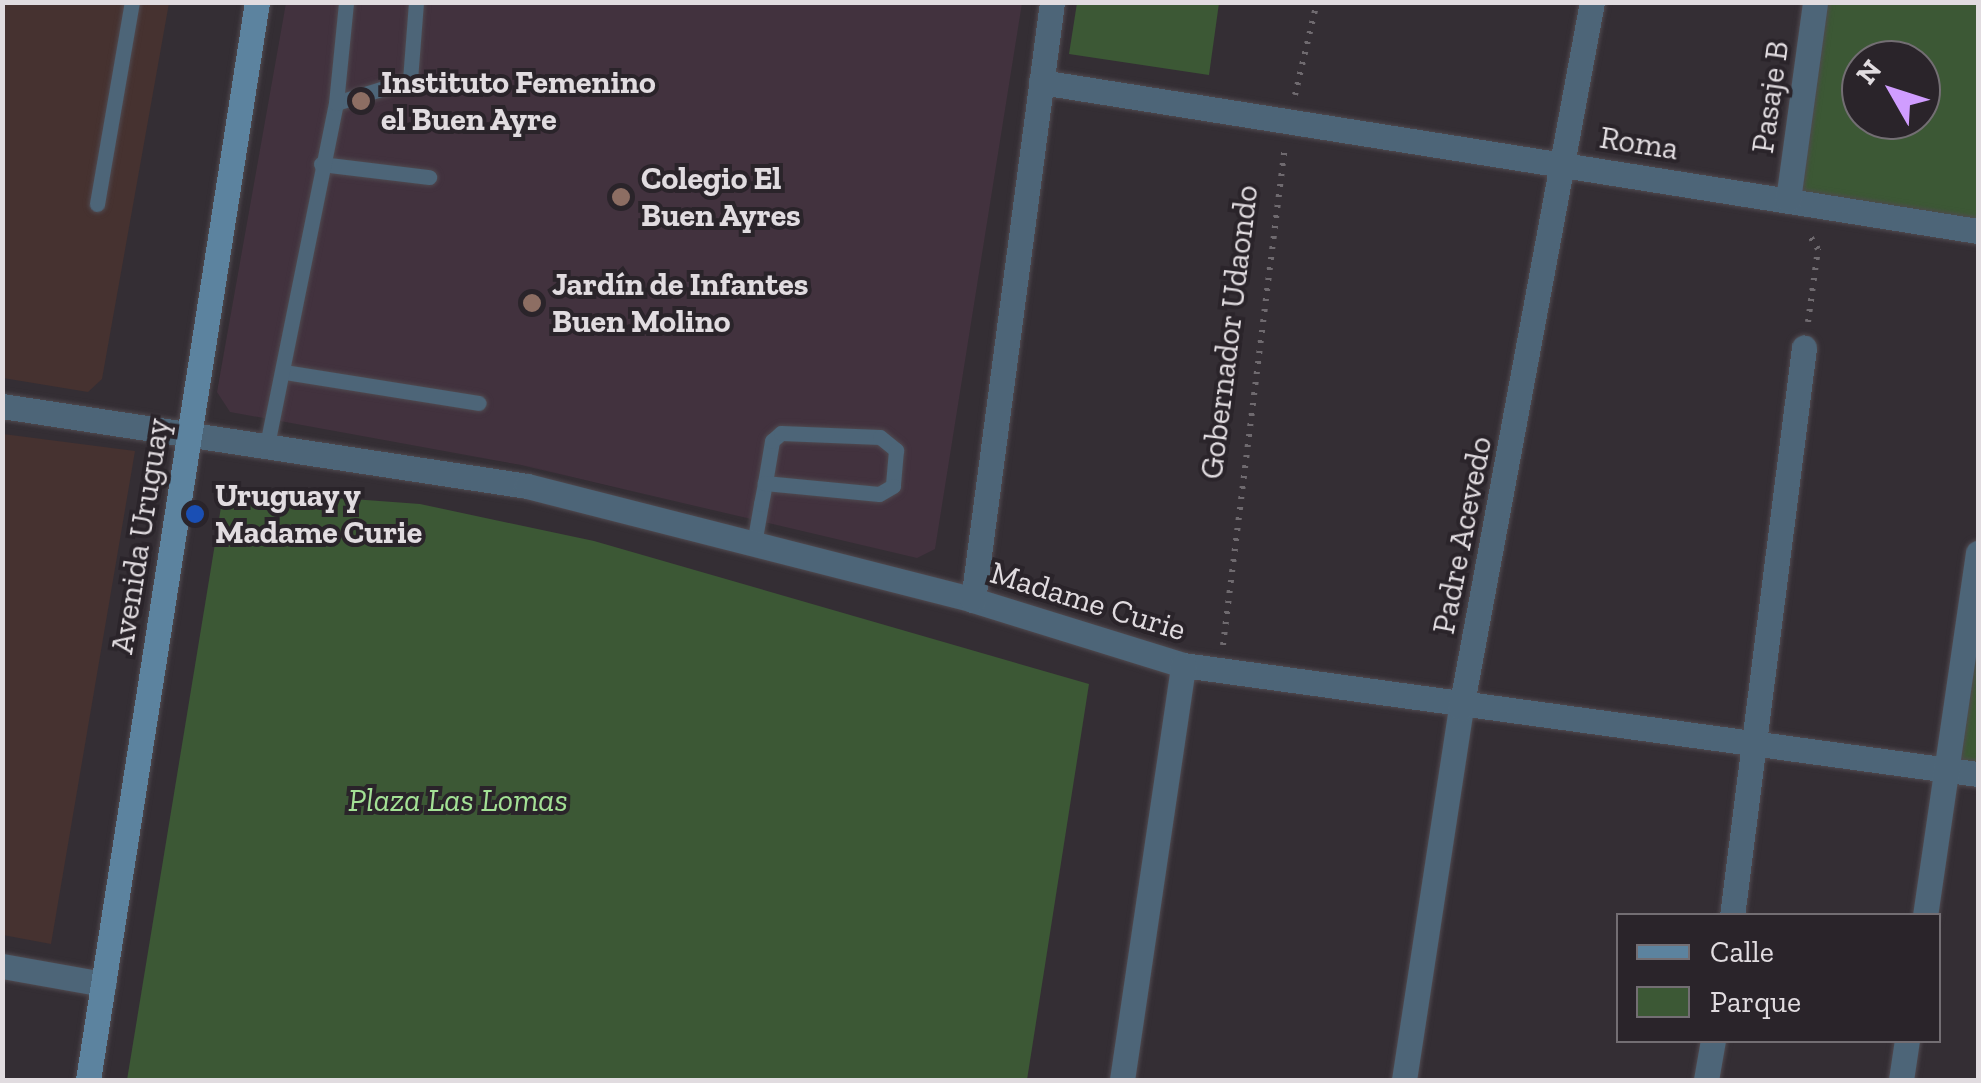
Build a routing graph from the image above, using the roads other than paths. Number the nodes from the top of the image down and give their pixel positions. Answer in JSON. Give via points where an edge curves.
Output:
{"nodes":[{"id":1,"x":132,"y":2,"type":"edge"},
{"id":2,"x":257,"y":2,"type":"edge"},
{"id":3,"x":346,"y":2,"type":"edge"},
{"id":4,"x":416,"y":2,"type":"edge"},
{"id":5,"x":1052,"y":2,"type":"edge"},
{"id":6,"x":1592,"y":2,"type":"edge"},
{"id":7,"x":1816,"y":2,"type":"edge"},
{"id":8,"x":1041,"y":82,"type":"junction"},
{"id":9,"x":336,"y":103,"type":"junction"},
{"id":10,"x":320,"y":164,"type":"junction"},
{"id":11,"x":1568,"y":164,"type":"junction"},
{"id":12,"x":429,"y":177,"type":"dead end"},
{"id":13,"x":1788,"y":200,"type":"junction"},
{"id":14,"x":96,"y":204,"type":"dead end"},
{"id":15,"x":1978,"y":231,"type":"edge"},
{"id":16,"x":1804,"y":348,"type":"road end"},
{"id":17,"x":286,"y":372,"type":"junction"},
{"id":18,"x":478,"y":403,"type":"dead end"},
{"id":19,"x":2,"y":406,"type":"edge"},
{"id":20,"x":190,"y":432,"type":"junction"},
{"id":21,"x":267,"y":444,"type":"junction"},
{"id":22,"x":764,"y":483,"type":"junction"},
{"id":23,"x":754,"y":544,"type":"junction"},
{"id":24,"x":1978,"y":553,"type":"edge"},
{"id":25,"x":974,"y":600,"type":"junction"},
{"id":26,"x":1183,"y":665,"type":"junction"},
{"id":27,"x":1462,"y":708,"type":"junction"},
{"id":28,"x":1760,"y":737,"type":"junction"},
{"id":29,"x":1947,"y":768,"type":"junction"},
{"id":30,"x":1978,"y":774,"type":"edge"},
{"id":31,"x":1732,"y":913,"type":"edge"},
{"id":32,"x":1925,"y":913,"type":"edge"},
{"id":33,"x":2,"y":966,"type":"edge"},
{"id":34,"x":103,"y":984,"type":"junction"},
{"id":35,"x":1712,"y":1043,"type":"edge"},
{"id":36,"x":1907,"y":1043,"type":"edge"},
{"id":37,"x":88,"y":1080,"type":"edge"},
{"id":38,"x":1122,"y":1080,"type":"edge"},
{"id":39,"x":1404,"y":1080,"type":"edge"},
{"id":40,"x":1706,"y":1080,"type":"edge"},
{"id":41,"x":1901,"y":1080,"type":"edge"}],
"edges":[{"from":1,"to":14,"type":"lane"},
{"from":2,"to":20,"type":"main road","name":"Avenida Uruguay"},
{"from":3,"to":9,"type":"lane"},
{"from":4,"to":9,"type":"lane","via":[[410,80]]},
{"from":5,"to":8,"type":"street"},
{"from":6,"to":11,"type":"street","name":"Padre Acevedo"},
{"from":7,"to":13,"type":"street","name":"Pasaje B"},
{"from":8,"to":11,"type":"street","name":"Roma"},
{"from":8,"to":25,"type":"street"},
{"from":9,"to":10,"type":"lane"},
{"from":10,"to":12,"type":"lane"},
{"from":10,"to":17,"type":"lane"},
{"from":11,"to":13,"type":"street","name":"Roma"},
{"from":11,"to":27,"type":"street","name":"Padre Acevedo"},
{"from":13,"to":15,"type":"street","name":"Roma"},
{"from":16,"to":28,"type":"street"},
{"from":17,"to":18,"type":"lane"},
{"from":17,"to":21,"type":"lane"},
{"from":19,"to":20,"type":"street","name":"Madame Curie"},
{"from":20,"to":21,"type":"street","name":"Madame Curie"},
{"from":20,"to":34,"type":"main road","name":"Avenida Uruguay"},
{"from":21,"to":23,"type":"street","name":"Madame Curie","via":[[527,486]]},
{"from":22,"to":22,"type":"lane","via":[[772,441],[793,430],[880,437],[896,450],[892,486],[878,494]]},
{"from":22,"to":23,"type":"lane"},
{"from":23,"to":25,"type":"street","name":"Madame Curie"},
{"from":24,"to":29,"type":"street"},
{"from":25,"to":26,"type":"street","name":"Madame Curie"},
{"from":26,"to":27,"type":"street","name":"Madame Curie"},
{"from":26,"to":38,"type":"street"},
{"from":27,"to":28,"type":"street","name":"Madame Curie"},
{"from":27,"to":39,"type":"street","name":"Padre Acevedo"},
{"from":28,"to":29,"type":"street","name":"Madame Curie"},
{"from":28,"to":31,"type":"street"},
{"from":29,"to":30,"type":"street","name":"Madame Curie"},
{"from":29,"to":32,"type":"street"},
{"from":33,"to":34,"type":"street"},
{"from":34,"to":37,"type":"main road","name":"Avenida Uruguay"},
{"from":35,"to":40,"type":"street"},
{"from":36,"to":41,"type":"street"}]}
